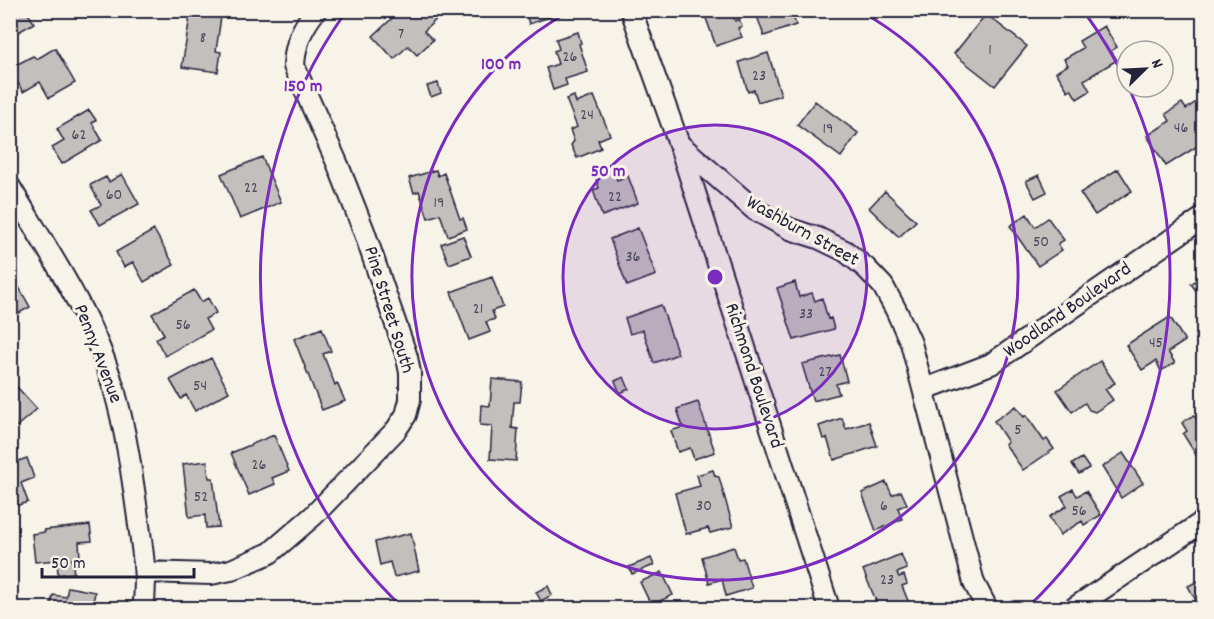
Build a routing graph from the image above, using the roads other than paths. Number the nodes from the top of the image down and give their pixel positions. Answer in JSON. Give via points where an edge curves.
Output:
{"nodes":[{"id":1,"x":316,"y":10,"type":"edge"},
{"id":2,"x":631,"y":10,"type":"edge"},
{"id":3,"x":679,"y":144,"type":"junction"},
{"id":4,"x":10,"y":187,"type":"edge"},
{"id":5,"x":1203,"y":217,"type":"edge"},
{"id":6,"x":925,"y":389,"type":"junction"},
{"id":7,"x":1203,"y":521,"type":"edge"},
{"id":8,"x":145,"y":572,"type":"junction"},
{"id":9,"x":143,"y":609,"type":"edge"},
{"id":10,"x":829,"y":609,"type":"edge"},
{"id":11,"x":987,"y":609,"type":"edge"},
{"id":12,"x":1074,"y":609,"type":"edge"}],
"edges":[{"from":1,"to":8,"type":"street","name":"Pine Street South","via":[[294,48],[294,66],[360,220],[406,357],[410,400],[406,415],[344,485],[270,553],[211,574]]},
{"from":2,"to":3,"type":"street","name":"Washburn Street"},
{"from":3,"to":6,"type":"street","name":"Washburn Street","via":[[755,210],[845,251],[866,268],[883,286],[896,310]]},
{"from":3,"to":10,"type":"street","name":"Richmond Boulevard"},
{"from":4,"to":8,"type":"street","name":"Penny Avenue","via":[[79,304],[113,387],[136,501]]},
{"from":5,"to":6,"type":"street","name":"Woodland Boulevard","via":[[991,364]]},
{"from":6,"to":11,"type":"street","name":"Washburn Street","via":[[974,583]]},
{"from":7,"to":12,"type":"street"},
{"from":8,"to":9,"type":"street","name":"Penny Avenue"}]}
